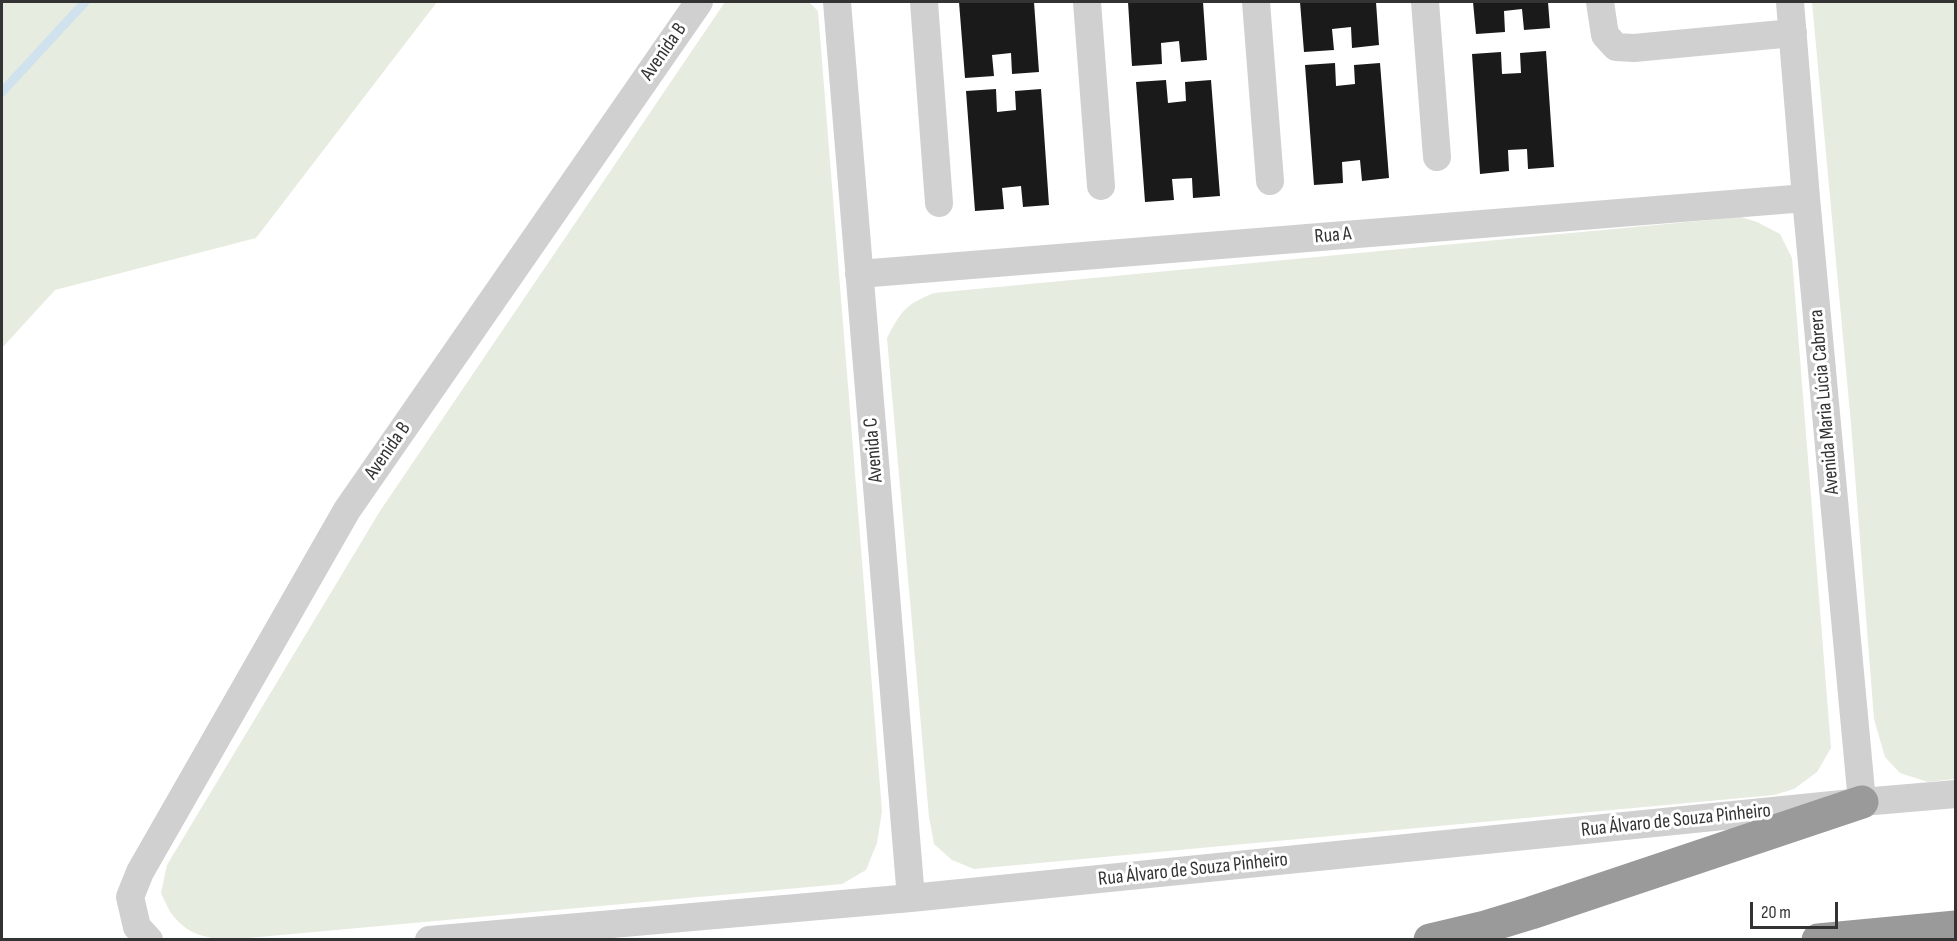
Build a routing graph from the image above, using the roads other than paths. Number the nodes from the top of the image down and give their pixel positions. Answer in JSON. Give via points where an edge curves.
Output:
{"nodes":[{"id":1,"x":699,"y":2,"type":"edge"},
{"id":2,"x":837,"y":2,"type":"edge"},
{"id":3,"x":924,"y":2,"type":"edge"},
{"id":4,"x":1088,"y":2,"type":"edge"},
{"id":5,"x":1256,"y":2,"type":"edge"},
{"id":6,"x":1425,"y":2,"type":"edge"},
{"id":7,"x":1600,"y":2,"type":"edge"},
{"id":8,"x":1790,"y":2,"type":"edge"},
{"id":9,"x":1792,"y":33,"type":"junction"},
{"id":10,"x":1437,"y":157,"type":"dead end"},
{"id":11,"x":1270,"y":181,"type":"dead end"},
{"id":12,"x":1101,"y":186,"type":"dead end"},
{"id":13,"x":1806,"y":198,"type":"junction"},
{"id":14,"x":939,"y":203,"type":"dead end"},
{"id":15,"x":859,"y":274,"type":"junction"},
{"id":16,"x":1956,"y":794,"type":"edge"},
{"id":17,"x":1862,"y":802,"type":"junction"},
{"id":18,"x":911,"y":898,"type":"junction"},
{"id":19,"x":1956,"y":927,"type":"edge"},
{"id":20,"x":143,"y":933,"type":"edge"},
{"id":21,"x":429,"y":939,"type":"edge"},
{"id":22,"x":1430,"y":939,"type":"edge"},
{"id":23,"x":1818,"y":939,"type":"edge"}],
"edges":[{"from":1,"to":20,"type":"street","name":"Avenida B","via":[[347,510],[140,872],[130,897]]},
{"from":2,"to":15,"type":"street","name":"Avenida C"},
{"from":3,"to":14,"type":"street"},
{"from":4,"to":12,"type":"street"},
{"from":5,"to":11,"type":"street"},
{"from":6,"to":10,"type":"street"},
{"from":7,"to":9,"type":"street","via":[[1605,35],[1616,48]]},
{"from":8,"to":9,"type":"street","name":"Avenida Maria Lúcia Cabrera"},
{"from":9,"to":13,"type":"street","name":"Avenida Maria Lúcia Cabrera"},
{"from":13,"to":15,"type":"street","name":"Rua A"},
{"from":13,"to":17,"type":"street","name":"Avenida Maria Lúcia Cabrera"},
{"from":15,"to":18,"type":"street","name":"Avenida C"},
{"from":16,"to":17,"type":"street","name":"Rua Álvaro de Souza Pinheiro"},
{"from":17,"to":18,"type":"street","name":"Rua Álvaro de Souza Pinheiro"},
{"from":17,"to":22,"type":"highway","via":[[1531,913]]},
{"from":18,"to":21,"type":"street","name":"Rua Álvaro de Souza Pinheiro"},
{"from":19,"to":23,"type":"highway"}]}
